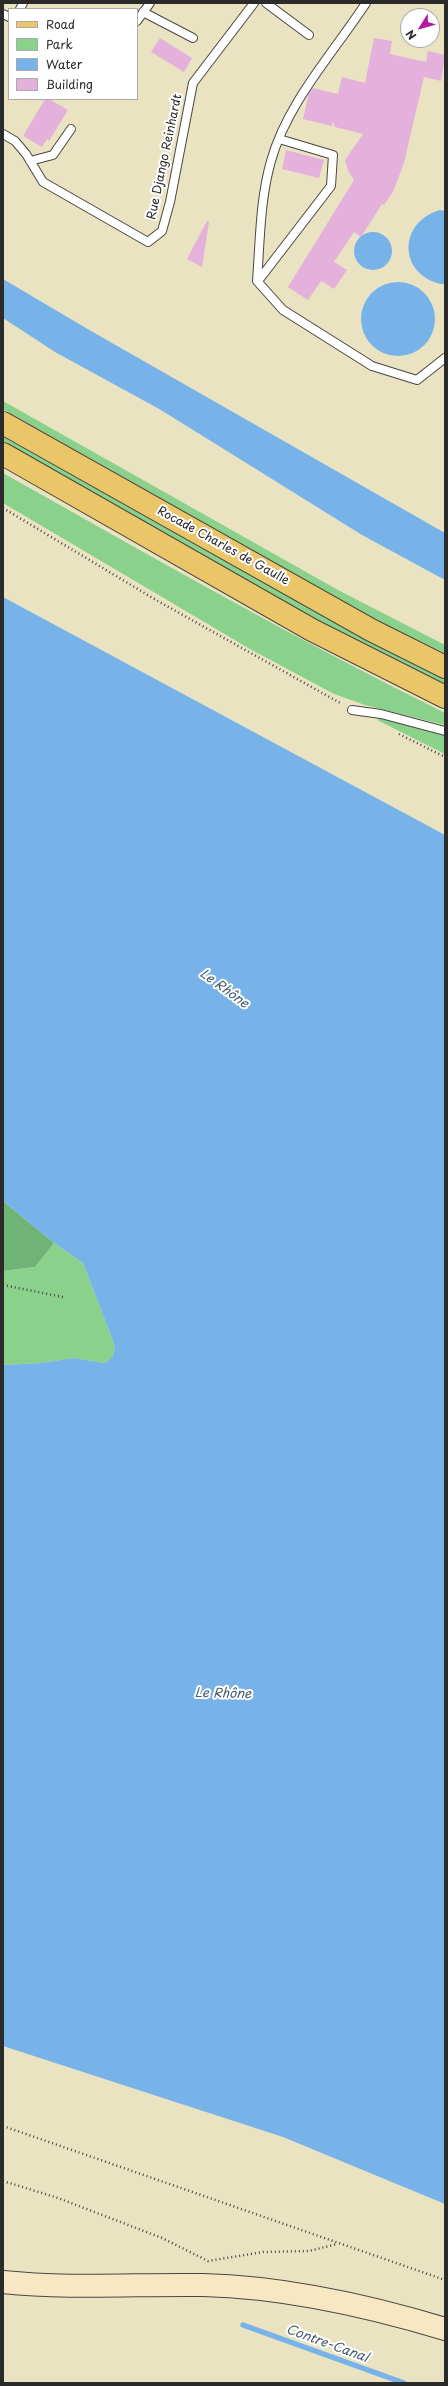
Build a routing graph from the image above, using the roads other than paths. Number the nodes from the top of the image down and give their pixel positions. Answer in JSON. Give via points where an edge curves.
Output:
{"nodes":[{"id":1,"x":150,"y":3,"type":"edge"},
{"id":2,"x":254,"y":3,"type":"edge"},
{"id":3,"x":266,"y":3,"type":"edge"},
{"id":4,"x":366,"y":3,"type":"edge"},
{"id":5,"x":143,"y":12,"type":"junction"},
{"id":6,"x":138,"y":20,"type":"edge"},
{"id":7,"x":309,"y":35,"type":"dead end"},
{"id":8,"x":192,"y":38,"type":"dead end"},
{"id":9,"x":71,"y":129,"type":"dead end"},
{"id":10,"x":3,"y":134,"type":"edge"},
{"id":11,"x":279,"y":139,"type":"junction"},
{"id":12,"x":30,"y":161,"type":"junction"},
{"id":13,"x":257,"y":281,"type":"junction"},
{"id":14,"x":445,"y":358,"type":"edge"},
{"id":15,"x":3,"y":422,"type":"edge"},
{"id":16,"x":3,"y":454,"type":"edge"},
{"id":17,"x":445,"y":667,"type":"edge"},
{"id":18,"x":445,"y":697,"type":"edge"},
{"id":19,"x":352,"y":710,"type":"road end"},
{"id":20,"x":445,"y":731,"type":"edge"},
{"id":21,"x":3,"y":2282,"type":"edge"},
{"id":22,"x":445,"y":2329,"type":"edge"}],
"edges":[{"from":1,"to":5,"type":"lane"},
{"from":2,"to":12,"type":"lane","name":"Rue Django Reinhardt","via":[[193,83],[164,224],[162,231],[148,242],[43,182]]},
{"from":3,"to":7,"type":"lane"},
{"from":4,"to":11,"type":"lane","via":[[307,87]]},
{"from":5,"to":6,"type":"lane"},
{"from":5,"to":8,"type":"lane"},
{"from":9,"to":12,"type":"lane","via":[[53,155]]},
{"from":10,"to":12,"type":"lane","name":"Rue Django Reinhardt","via":[[15,141]]},
{"from":11,"to":13,"type":"lane","via":[[270,161],[262,209]]},
{"from":11,"to":13,"type":"lane","via":[[334,155],[331,186]]},
{"from":13,"to":14,"type":"lane","via":[[283,310],[372,366],[417,380]]},
{"from":15,"to":17,"type":"main road","name":"Rocade Charles de Gaulle","via":[[371,630]]},
{"from":16,"to":18,"type":"main road","via":[[312,630]]},
{"from":19,"to":20,"type":"lane","via":[[381,714]]},
{"from":21,"to":22,"type":"main road","via":[[40,2286],[204,2285],[297,2294],[398,2315]]}]}
